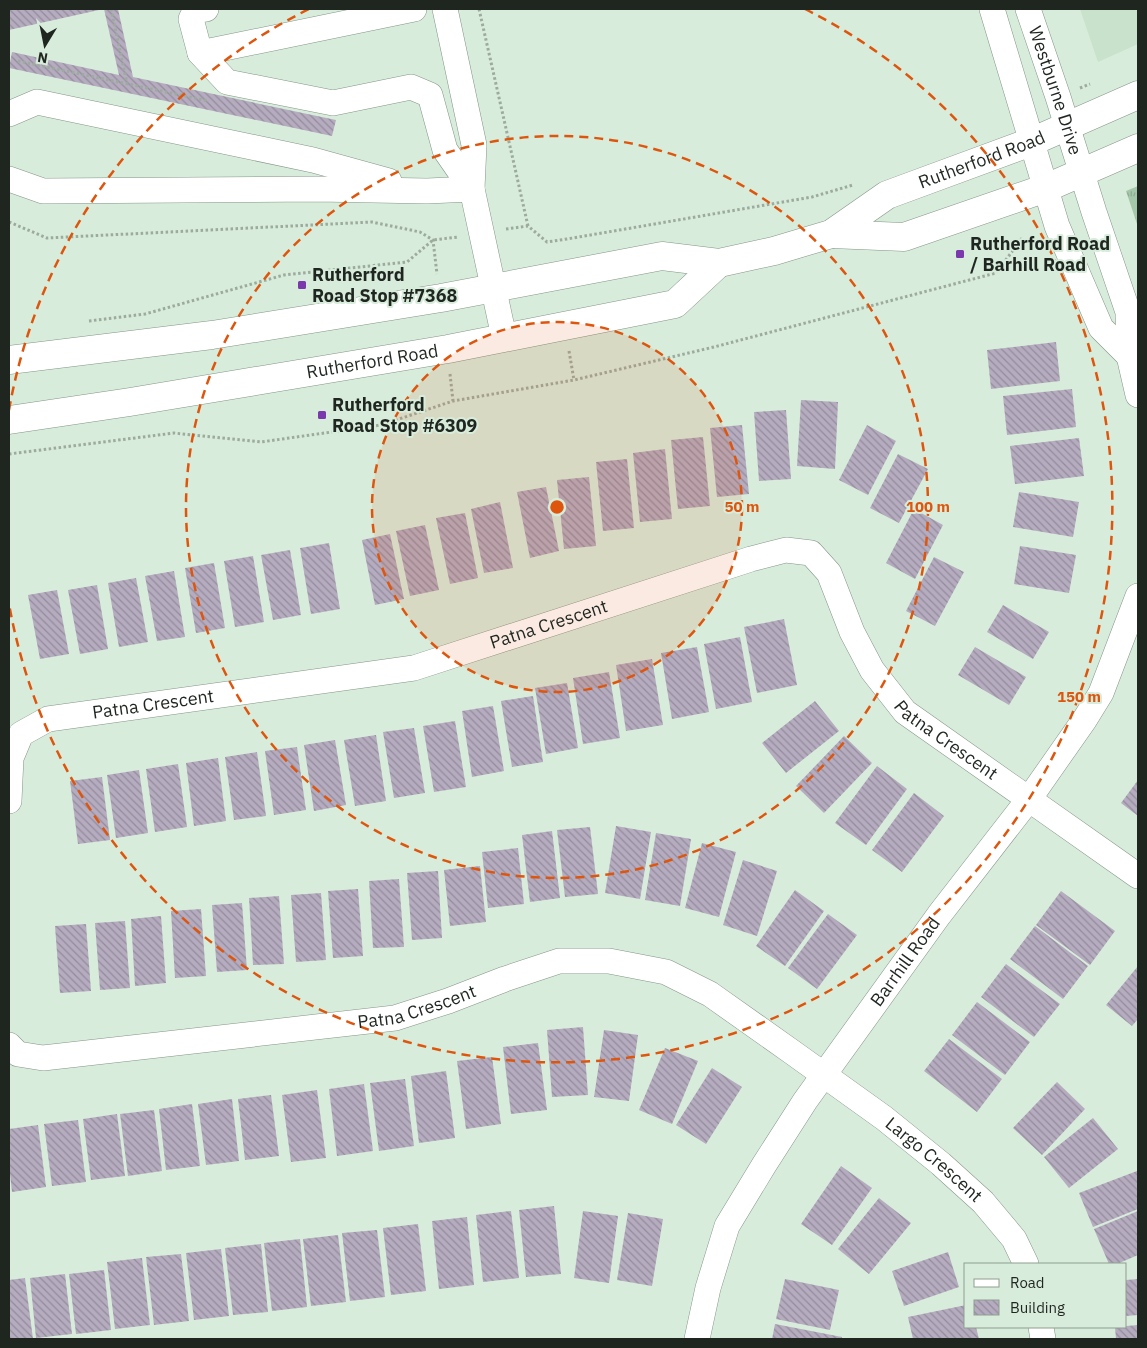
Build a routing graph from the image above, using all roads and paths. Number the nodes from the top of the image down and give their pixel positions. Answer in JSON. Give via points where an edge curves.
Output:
{"nodes":[{"id":1,"x":112,"y":9,"type":"edge"},
{"id":2,"x":206,"y":9,"type":"edge"},
{"id":3,"x":414,"y":9,"type":"edge"},
{"id":4,"x":444,"y":9,"type":"edge"},
{"id":5,"x":479,"y":9,"type":"edge"},
{"id":6,"x":992,"y":9,"type":"edge"},
{"id":7,"x":1028,"y":9,"type":"edge"},
{"id":8,"x":200,"y":53,"type":"junction"},
{"id":9,"x":18,"y":60,"type":"dead end"},
{"id":10,"x":127,"y":84,"type":"junction"},
{"id":11,"x":1138,"y":95,"type":"edge"},
{"id":12,"x":212,"y":101,"type":"dead end"},
{"id":13,"x":9,"y":114,"type":"edge"},
{"id":14,"x":1068,"y":127,"type":"junction"},
{"id":15,"x":1031,"y":142,"type":"junction"},
{"id":16,"x":1138,"y":148,"type":"edge"},
{"id":17,"x":1082,"y":173,"type":"junction"},
{"id":18,"x":9,"y":179,"type":"edge"},
{"id":19,"x":858,"y":183,"type":"dead end"},
{"id":20,"x":1046,"y":188,"type":"junction"},
{"id":21,"x":472,"y":189,"type":"junction"},
{"id":22,"x":427,"y":191,"type":"junction"},
{"id":23,"x":9,"y":222,"type":"edge"},
{"id":24,"x":528,"y":226,"type":"junction"},
{"id":25,"x":513,"y":228,"type":"dead end"},
{"id":26,"x":831,"y":234,"type":"junction"},
{"id":27,"x":1023,"y":237,"type":"dead end"},
{"id":28,"x":719,"y":263,"type":"junction"},
{"id":29,"x":493,"y":288,"type":"junction"},
{"id":30,"x":86,"y":322,"type":"dead end"},
{"id":31,"x":504,"y":338,"type":"junction"},
{"id":32,"x":1129,"y":356,"type":"junction"},
{"id":33,"x":9,"y":360,"type":"edge"},
{"id":34,"x":1138,"y":395,"type":"edge"},
{"id":35,"x":9,"y":420,"type":"edge"},
{"id":36,"x":9,"y":454,"type":"edge"},
{"id":37,"x":1138,"y":596,"type":"edge"},
{"id":38,"x":1029,"y":799,"type":"junction"},
{"id":39,"x":9,"y":801,"type":"edge"},
{"id":40,"x":1138,"y":876,"type":"edge"},
{"id":41,"x":9,"y":1045,"type":"edge"},
{"id":42,"x":825,"y":1074,"type":"junction"},
{"id":43,"x":1026,"y":1263,"type":"edge"},
{"id":44,"x":697,"y":1339,"type":"edge"}],
"edges":[{"from":1,"to":10,"type":"path"},
{"from":2,"to":8,"type":"street","via":[[194,11],[191,19]]},
{"from":3,"to":8,"type":"street"},
{"from":4,"to":21,"type":"street","via":[[474,145]]},
{"from":5,"to":24,"type":"path"},
{"from":6,"to":15,"type":"street","name":"Westburne Drive"},
{"from":7,"to":14,"type":"street","name":"Westburne Drive"},
{"from":8,"to":21,"type":"street","via":[[227,82],[333,102],[411,87],[430,96],[445,150]]},
{"from":9,"to":10,"type":"path"},
{"from":10,"to":12,"type":"path"},
{"from":11,"to":14,"type":"main road","name":"Rutherford Road"},
{"from":13,"to":22,"type":"street","via":[[37,102],[313,160]]},
{"from":14,"to":15,"type":"main road","name":"Rutherford Road"},
{"from":14,"to":17,"type":"street","name":"Westburne Drive"},
{"from":15,"to":20,"type":"street","name":"Westburne Drive"},
{"from":15,"to":26,"type":"main road","name":"Rutherford Road","via":[[887,194]]},
{"from":16,"to":17,"type":"main road","name":"Rutherford Road"},
{"from":17,"to":20,"type":"main road","name":"Rutherford Road"},
{"from":17,"to":32,"type":"street","via":[[1128,312]]},
{"from":18,"to":22,"type":"street","via":[[43,191]]},
{"from":19,"to":24,"type":"path","via":[[812,198],[547,242]]},
{"from":20,"to":26,"type":"main road","name":"Rutherford Road","via":[[904,237]]},
{"from":20,"to":32,"type":"street","via":[[1057,226],[1102,328]]},
{"from":21,"to":22,"type":"street"},
{"from":21,"to":29,"type":"street"},
{"from":23,"to":30,"type":"path","via":[[47,238],[372,222],[420,232],[433,240],[406,262],[284,275],[145,314]]},
{"from":24,"to":25,"type":"path"},
{"from":26,"to":28,"type":"main road","name":"Rutherford Road"},
{"from":27,"to":36,"type":"path","via":[[996,273],[574,380],[453,401],[381,426],[261,442],[174,433]]},
{"from":28,"to":29,"type":"main road","name":"Rutherford Road","via":[[662,256]]},
{"from":28,"to":31,"type":"main road","name":"Rutherford Road","via":[[675,304]]},
{"from":29,"to":31,"type":"street"},
{"from":29,"to":33,"type":"main road","name":"Rutherford Road","via":[[212,335]]},
{"from":31,"to":35,"type":"main road","name":"Rutherford Road"},
{"from":32,"to":34,"type":"street"},
{"from":37,"to":38,"type":"street","name":"Barrhill Road","via":[[1101,693]]},
{"from":38,"to":39,"type":"street","name":"Patna Crescent","via":[[905,712],[872,670],[852,632],[829,573],[811,553],[786,550],[414,668],[48,719],[21,734],[10,758]]},
{"from":38,"to":40,"type":"street"},
{"from":38,"to":42,"type":"street","name":"Barrhill Road","via":[[939,915]]},
{"from":41,"to":42,"type":"street","name":"Patna Crescent","via":[[18,1054],[43,1058],[396,1018],[559,962],[609,961],[666,972],[710,994]]},
{"from":42,"to":43,"type":"street","name":"Largo Crescent","via":[[941,1164],[983,1202],[1014,1239]]},
{"from":42,"to":44,"type":"street","name":"Barrhill Road","via":[[727,1226]]}]}
